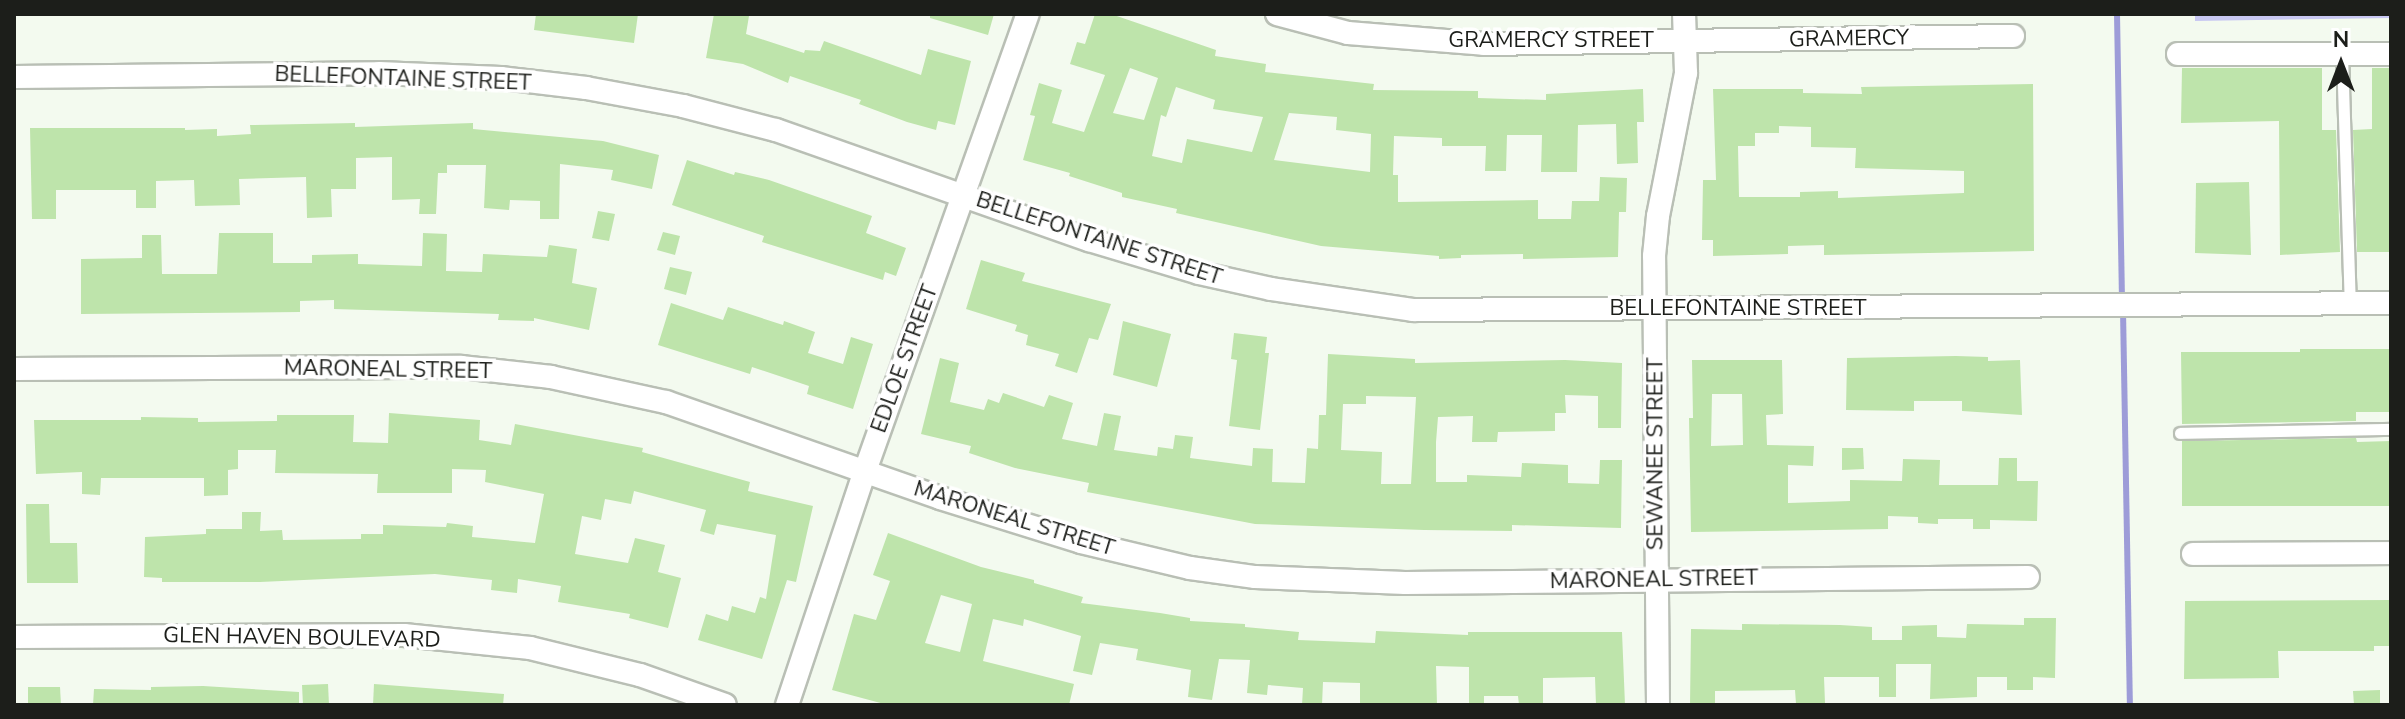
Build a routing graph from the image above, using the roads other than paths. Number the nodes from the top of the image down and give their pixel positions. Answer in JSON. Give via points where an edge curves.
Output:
{"nodes":[{"id":1,"x":1028,"y":14,"type":"edge"},
{"id":2,"x":1277,"y":14,"type":"edge"},
{"id":3,"x":1684,"y":14,"type":"edge"},
{"id":4,"x":2013,"y":36,"type":"dead end"},
{"id":5,"x":1685,"y":41,"type":"junction"},
{"id":6,"x":2178,"y":54,"type":"dead end"},
{"id":7,"x":2342,"y":54,"type":"junction"},
{"id":8,"x":2391,"y":54,"type":"edge"},
{"id":9,"x":14,"y":77,"type":"edge"},
{"id":10,"x":965,"y":196,"type":"junction"},
{"id":11,"x":2350,"y":303,"type":"junction"},
{"id":12,"x":2391,"y":303,"type":"edge"},
{"id":13,"x":1655,"y":310,"type":"junction"},
{"id":14,"x":14,"y":369,"type":"edge"},
{"id":15,"x":2391,"y":429,"type":"edge"},
{"id":16,"x":2180,"y":433,"type":"dead end"},
{"id":17,"x":865,"y":471,"type":"junction"},
{"id":18,"x":2391,"y":553,"type":"edge"},
{"id":19,"x":2193,"y":554,"type":"dead end"},
{"id":20,"x":2028,"y":577,"type":"dead end"},
{"id":21,"x":1657,"y":579,"type":"junction"},
{"id":22,"x":14,"y":637,"type":"edge"},
{"id":23,"x":725,"y":705,"type":"edge"},
{"id":24,"x":787,"y":705,"type":"edge"},
{"id":25,"x":1658,"y":705,"type":"edge"}],
"edges":[{"from":1,"to":10,"type":"street","name":"EDLOE STREET"},
{"from":2,"to":5,"type":"street","name":"GRAMERCY STREET","via":[[1348,33],[1484,44]]},
{"from":3,"to":5,"type":"street","name":"SEWANEE STREET"},
{"from":4,"to":5,"type":"street","name":"GRAMERCY"},
{"from":5,"to":13,"type":"street","name":"SEWANEE STREET","via":[[1686,73],[1658,216]]},
{"from":6,"to":7,"type":"street"},
{"from":7,"to":8,"type":"street"},
{"from":7,"to":11,"type":"lane"},
{"from":9,"to":10,"type":"street","name":"BELLEFONTAINE STREET","via":[[379,73],[544,83],[683,106],[776,130]]},
{"from":10,"to":13,"type":"street","name":"BELLEFONTAINE STREET","via":[[1089,240],[1271,289],[1413,310]]},
{"from":10,"to":17,"type":"street","name":"EDLOE STREET"},
{"from":11,"to":12,"type":"street","name":"BELLEFONTAINE STREET"},
{"from":11,"to":13,"type":"street","name":"BELLEFONTAINE STREET"},
{"from":13,"to":21,"type":"street","name":"SEWANEE STREET"},
{"from":14,"to":17,"type":"street","name":"MARONEAL STREET","via":[[461,367],[551,377],[666,402]]},
{"from":15,"to":16,"type":"lane"},
{"from":17,"to":21,"type":"street","name":"MARONEAL STREET","via":[[1081,542],[1255,577],[1405,583]]},
{"from":17,"to":24,"type":"street","name":"EDLOE STREET"},
{"from":18,"to":19,"type":"street"},
{"from":20,"to":21,"type":"street","name":"MARONEAL STREET"},
{"from":21,"to":25,"type":"street","name":"SEWANEE STREET"},
{"from":22,"to":23,"type":"street","name":"GLEN HAVEN BOULEVARD","via":[[404,635],[530,648],[640,675]]}]}
